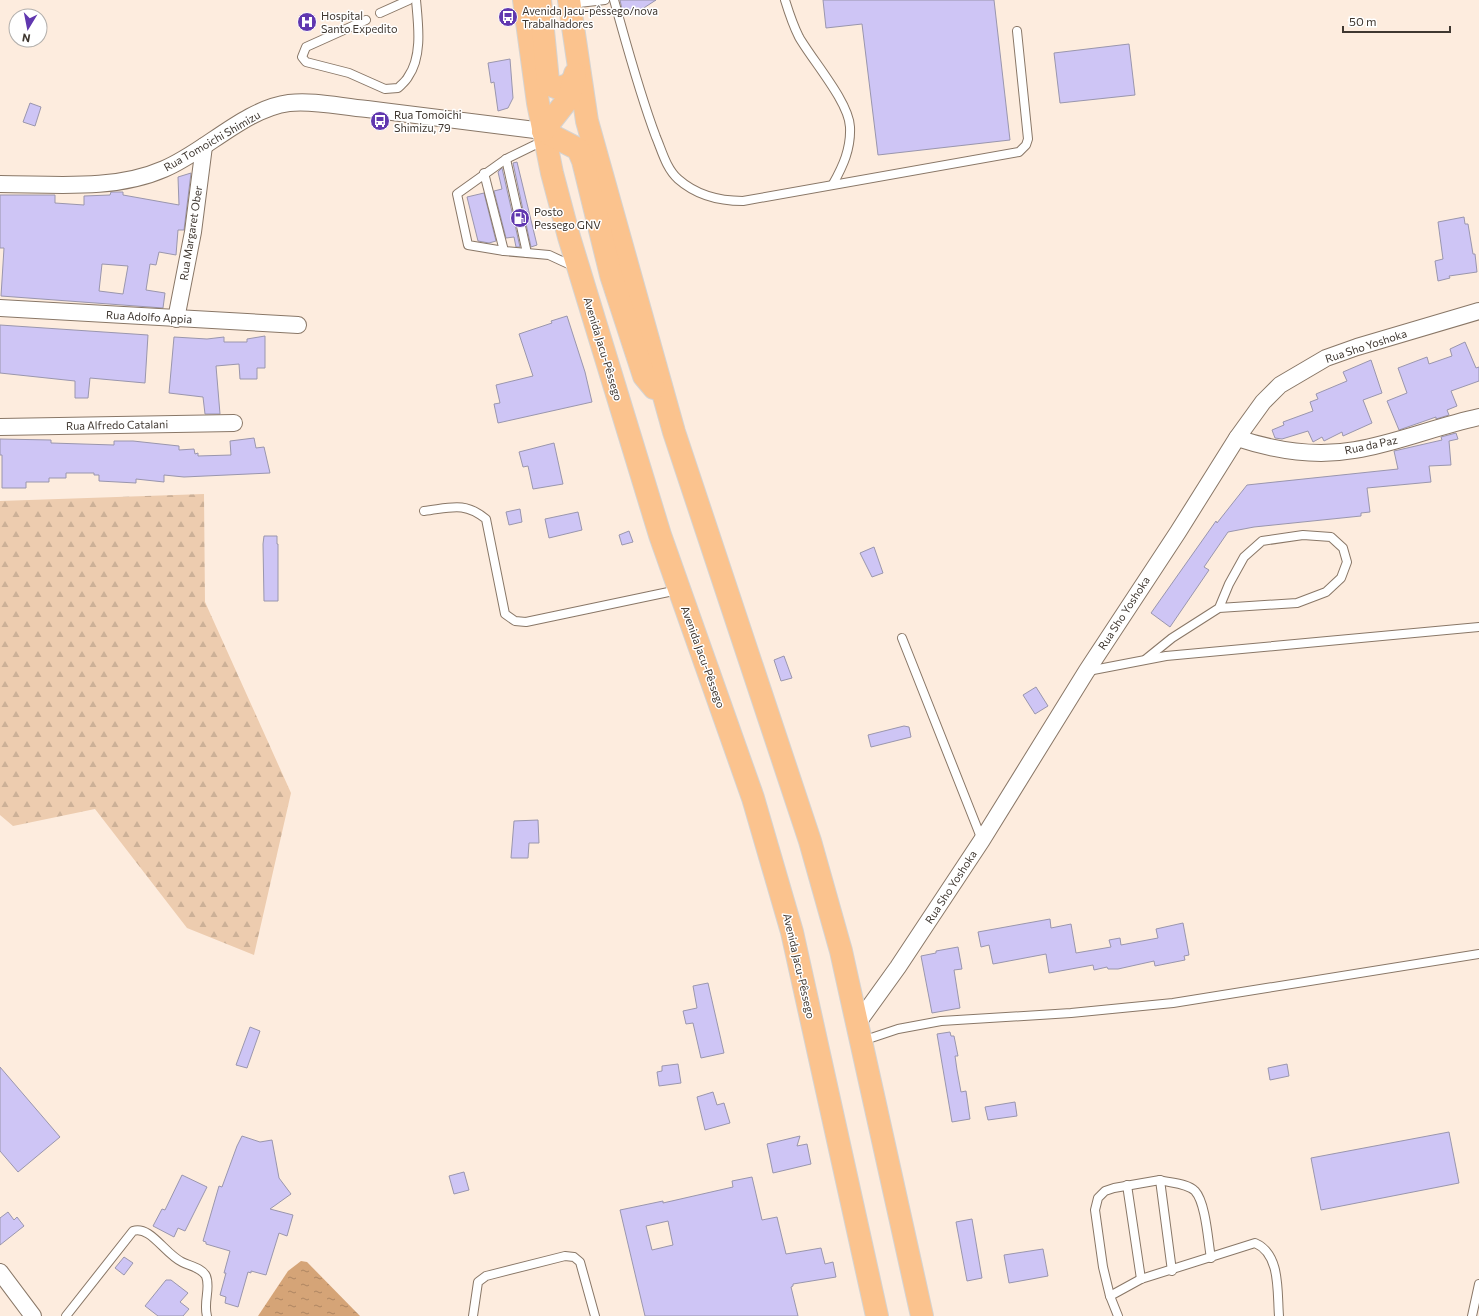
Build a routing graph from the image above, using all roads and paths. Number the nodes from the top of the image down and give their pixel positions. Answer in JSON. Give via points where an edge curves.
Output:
{"nodes":[{"id":1,"x":409,"y":0,"type":"edge"},
{"id":2,"x":416,"y":0,"type":"edge"},
{"id":3,"x":524,"y":0,"type":"edge"},
{"id":4,"x":540,"y":0,"type":"edge"},
{"id":5,"x":606,"y":0,"type":"edge"},
{"id":6,"x":614,"y":0,"type":"edge"},
{"id":7,"x":785,"y":0,"type":"edge"},
{"id":8,"x":569,"y":2,"type":"edge"},
{"id":9,"x":380,"y":13,"type":"dead end"},
{"id":10,"x":366,"y":20,"type":"dead end"},
{"id":11,"x":1017,"y":31,"type":"dead end"},
{"id":12,"x":576,"y":72,"type":"junction"},
{"id":13,"x":544,"y":136,"type":"junction"},
{"id":14,"x":204,"y":146,"type":"junction"},
{"id":15,"x":506,"y":159,"type":"junction"},
{"id":16,"x":552,"y":173,"type":"junction"},
{"id":17,"x":484,"y":174,"type":"junction"},
{"id":18,"x":0,"y":184,"type":"edge"},
{"id":19,"x":833,"y":184,"type":"junction"},
{"id":20,"x":504,"y":251,"type":"junction"},
{"id":21,"x":527,"y":253,"type":"junction"},
{"id":22,"x":579,"y":270,"type":"junction"},
{"id":23,"x":0,"y":308,"type":"edge"},
{"id":24,"x":1478,"y":313,"type":"edge"},
{"id":25,"x":176,"y":319,"type":"junction"},
{"id":26,"x":627,"y":324,"type":"junction"},
{"id":27,"x":298,"y":325,"type":"dead end"},
{"id":28,"x":666,"y":402,"type":"junction"},
{"id":29,"x":1479,"y":417,"type":"edge"},
{"id":30,"x":234,"y":423,"type":"dead end"},
{"id":31,"x":0,"y":427,"type":"edge"},
{"id":32,"x":1237,"y":438,"type":"junction"},
{"id":33,"x":424,"y":511,"type":"dead end"},
{"id":34,"x":678,"y":590,"type":"junction"},
{"id":35,"x":1219,"y":608,"type":"junction"},
{"id":36,"x":1479,"y":627,"type":"edge"},
{"id":37,"x":902,"y":638,"type":"dead end"},
{"id":38,"x":1146,"y":659,"type":"junction"},
{"id":39,"x":1086,"y":672,"type":"junction"},
{"id":40,"x":982,"y":840,"type":"junction"},
{"id":41,"x":1479,"y":954,"type":"edge"},
{"id":42,"x":859,"y":1033,"type":"junction"},
{"id":43,"x":1160,"y":1180,"type":"junction"},
{"id":44,"x":1127,"y":1185,"type":"junction"},
{"id":45,"x":1211,"y":1258,"type":"junction"},
{"id":46,"x":1172,"y":1271,"type":"junction"},
{"id":47,"x":0,"y":1272,"type":"edge"},
{"id":48,"x":1141,"y":1279,"type":"junction"},
{"id":49,"x":1479,"y":1284,"type":"edge"},
{"id":50,"x":1110,"y":1296,"type":"junction"},
{"id":51,"x":917,"y":1311,"type":"edge"},
{"id":52,"x":33,"y":1316,"type":"edge"},
{"id":53,"x":66,"y":1316,"type":"edge"},
{"id":54,"x":207,"y":1316,"type":"edge"},
{"id":55,"x":473,"y":1316,"type":"edge"},
{"id":56,"x":594,"y":1316,"type":"edge"},
{"id":57,"x":877,"y":1316,"type":"edge"},
{"id":58,"x":1118,"y":1316,"type":"edge"},
{"id":59,"x":1279,"y":1316,"type":"edge"},
{"id":60,"x":1472,"y":1316,"type":"edge"}],
"edges":[{"from":1,"to":9,"type":"lane"},
{"from":2,"to":10,"type":"lane","via":[[417,53],[408,77],[398,88],[385,89],[349,73],[306,62],[302,57],[306,47]]},
{"from":3,"to":13,"type":"highway","name":"Avenida Jacu-Pêssego"},
{"from":4,"to":12,"type":"highway","via":[[548,81],[550,85],[558,88],[568,85]]},
{"from":5,"to":8,"type":"lane"},
{"from":6,"to":19,"type":"lane","via":[[646,110],[668,167],[678,179],[692,189],[725,201],[743,201]]},
{"from":7,"to":19,"type":"lane","via":[[799,37],[846,109],[850,125],[848,153]]},
{"from":8,"to":12,"type":"highway"},
{"from":11,"to":19,"type":"lane","via":[[1028,139],[1023,150]]},
{"from":12,"to":13,"type":"highway","via":[[569,98]]},
{"from":12,"to":28,"type":"highway","via":[[587,121]]},
{"from":13,"to":14,"type":"street","name":"Rua Tomoichi Shimizu","via":[[328,105],[289,103],[261,112]]},
{"from":13,"to":15,"type":"lane"},
{"from":13,"to":16,"type":"highway","name":"Avenida Jacu-Pêssego"},
{"from":13,"to":26,"type":"highway","via":[[578,149],[611,275]]},
{"from":14,"to":18,"type":"street","name":"Rua Tomoichi Shimizu","via":[[165,169],[130,180],[71,184]]},
{"from":14,"to":25,"type":"street","name":"Rua Margaret Ober","via":[[193,232]]},
{"from":15,"to":17,"type":"lane"},
{"from":15,"to":21,"type":"lane"},
{"from":16,"to":22,"type":"highway","name":"Avenida Jacu-Pêssego"},
{"from":16,"to":26,"type":"highway","via":[[564,162],[574,166],[611,299]]},
{"from":17,"to":20,"type":"lane"},
{"from":17,"to":20,"type":"lane","via":[[457,194],[468,245]]},
{"from":20,"to":21,"type":"lane"},
{"from":21,"to":22,"type":"lane","via":[[549,254]]},
{"from":22,"to":34,"type":"highway","name":"Avenida Jacu-Pêssego"},
{"from":23,"to":25,"type":"street","name":"Rua Adolfo Appia"},
{"from":24,"to":32,"type":"street","name":"Rua Sho Yoshoka","via":[[1357,346],[1326,358],[1280,385],[1263,402]]},
{"from":25,"to":27,"type":"street","name":"Rua Adolfo Appia"},
{"from":26,"to":28,"type":"highway","via":[[644,376]]},
{"from":28,"to":42,"type":"highway","via":[[810,841]]},
{"from":29,"to":32,"type":"street","name":"Rua da Paz","via":[[1386,443],[1340,452],[1276,448]]},
{"from":30,"to":31,"type":"street","name":"Rua Alfredo Catalani"},
{"from":32,"to":39,"type":"street","name":"Rua Sho Yoshoka"},
{"from":33,"to":34,"type":"lane","via":[[461,506],[474,509],[486,519],[505,614],[514,621],[526,622]]},
{"from":34,"to":57,"type":"highway","name":"Avenida Jacu-Pêssego","via":[[753,798],[792,932]]},
{"from":35,"to":35,"type":"lane","via":[[1297,603],[1326,592],[1340,578],[1347,562],[1343,548],[1331,537],[1303,535],[1262,541],[1244,557],[1228,584]]},
{"from":35,"to":38,"type":"lane","via":[[1172,638]]},
{"from":36,"to":38,"type":"lane","via":[[1244,647]]},
{"from":37,"to":40,"type":"lane"},
{"from":38,"to":39,"type":"lane"},
{"from":39,"to":40,"type":"street","name":"Rua Sho Yoshoka"},
{"from":40,"to":42,"type":"street","name":"Rua Sho Yoshoka","via":[[898,967]]},
{"from":41,"to":42,"type":"lane","via":[[1173,1003],[1071,1013],[942,1021]]},
{"from":42,"to":51,"type":"highway"},
{"from":43,"to":44,"type":"lane"},
{"from":43,"to":45,"type":"lane","via":[[1184,1185],[1195,1191],[1202,1204]]},
{"from":43,"to":46,"type":"lane"},
{"from":44,"to":48,"type":"lane"},
{"from":44,"to":50,"type":"lane","via":[[1105,1191],[1098,1198],[1095,1210],[1102,1267]]},
{"from":45,"to":46,"type":"lane"},
{"from":45,"to":59,"type":"lane","via":[[1255,1244],[1262,1247],[1269,1254],[1276,1277]]},
{"from":46,"to":48,"type":"lane"},
{"from":47,"to":52,"type":"street"},
{"from":48,"to":50,"type":"lane"},
{"from":49,"to":60,"type":"lane"},
{"from":50,"to":58,"type":"lane"},
{"from":53,"to":54,"type":"lane","via":[[133,1231],[138,1229],[149,1233],[175,1258],[202,1271],[206,1277],[204,1308]]},
{"from":55,"to":56,"type":"lane","via":[[478,1282],[486,1276],[565,1256],[574,1257],[580,1262]]}]}
